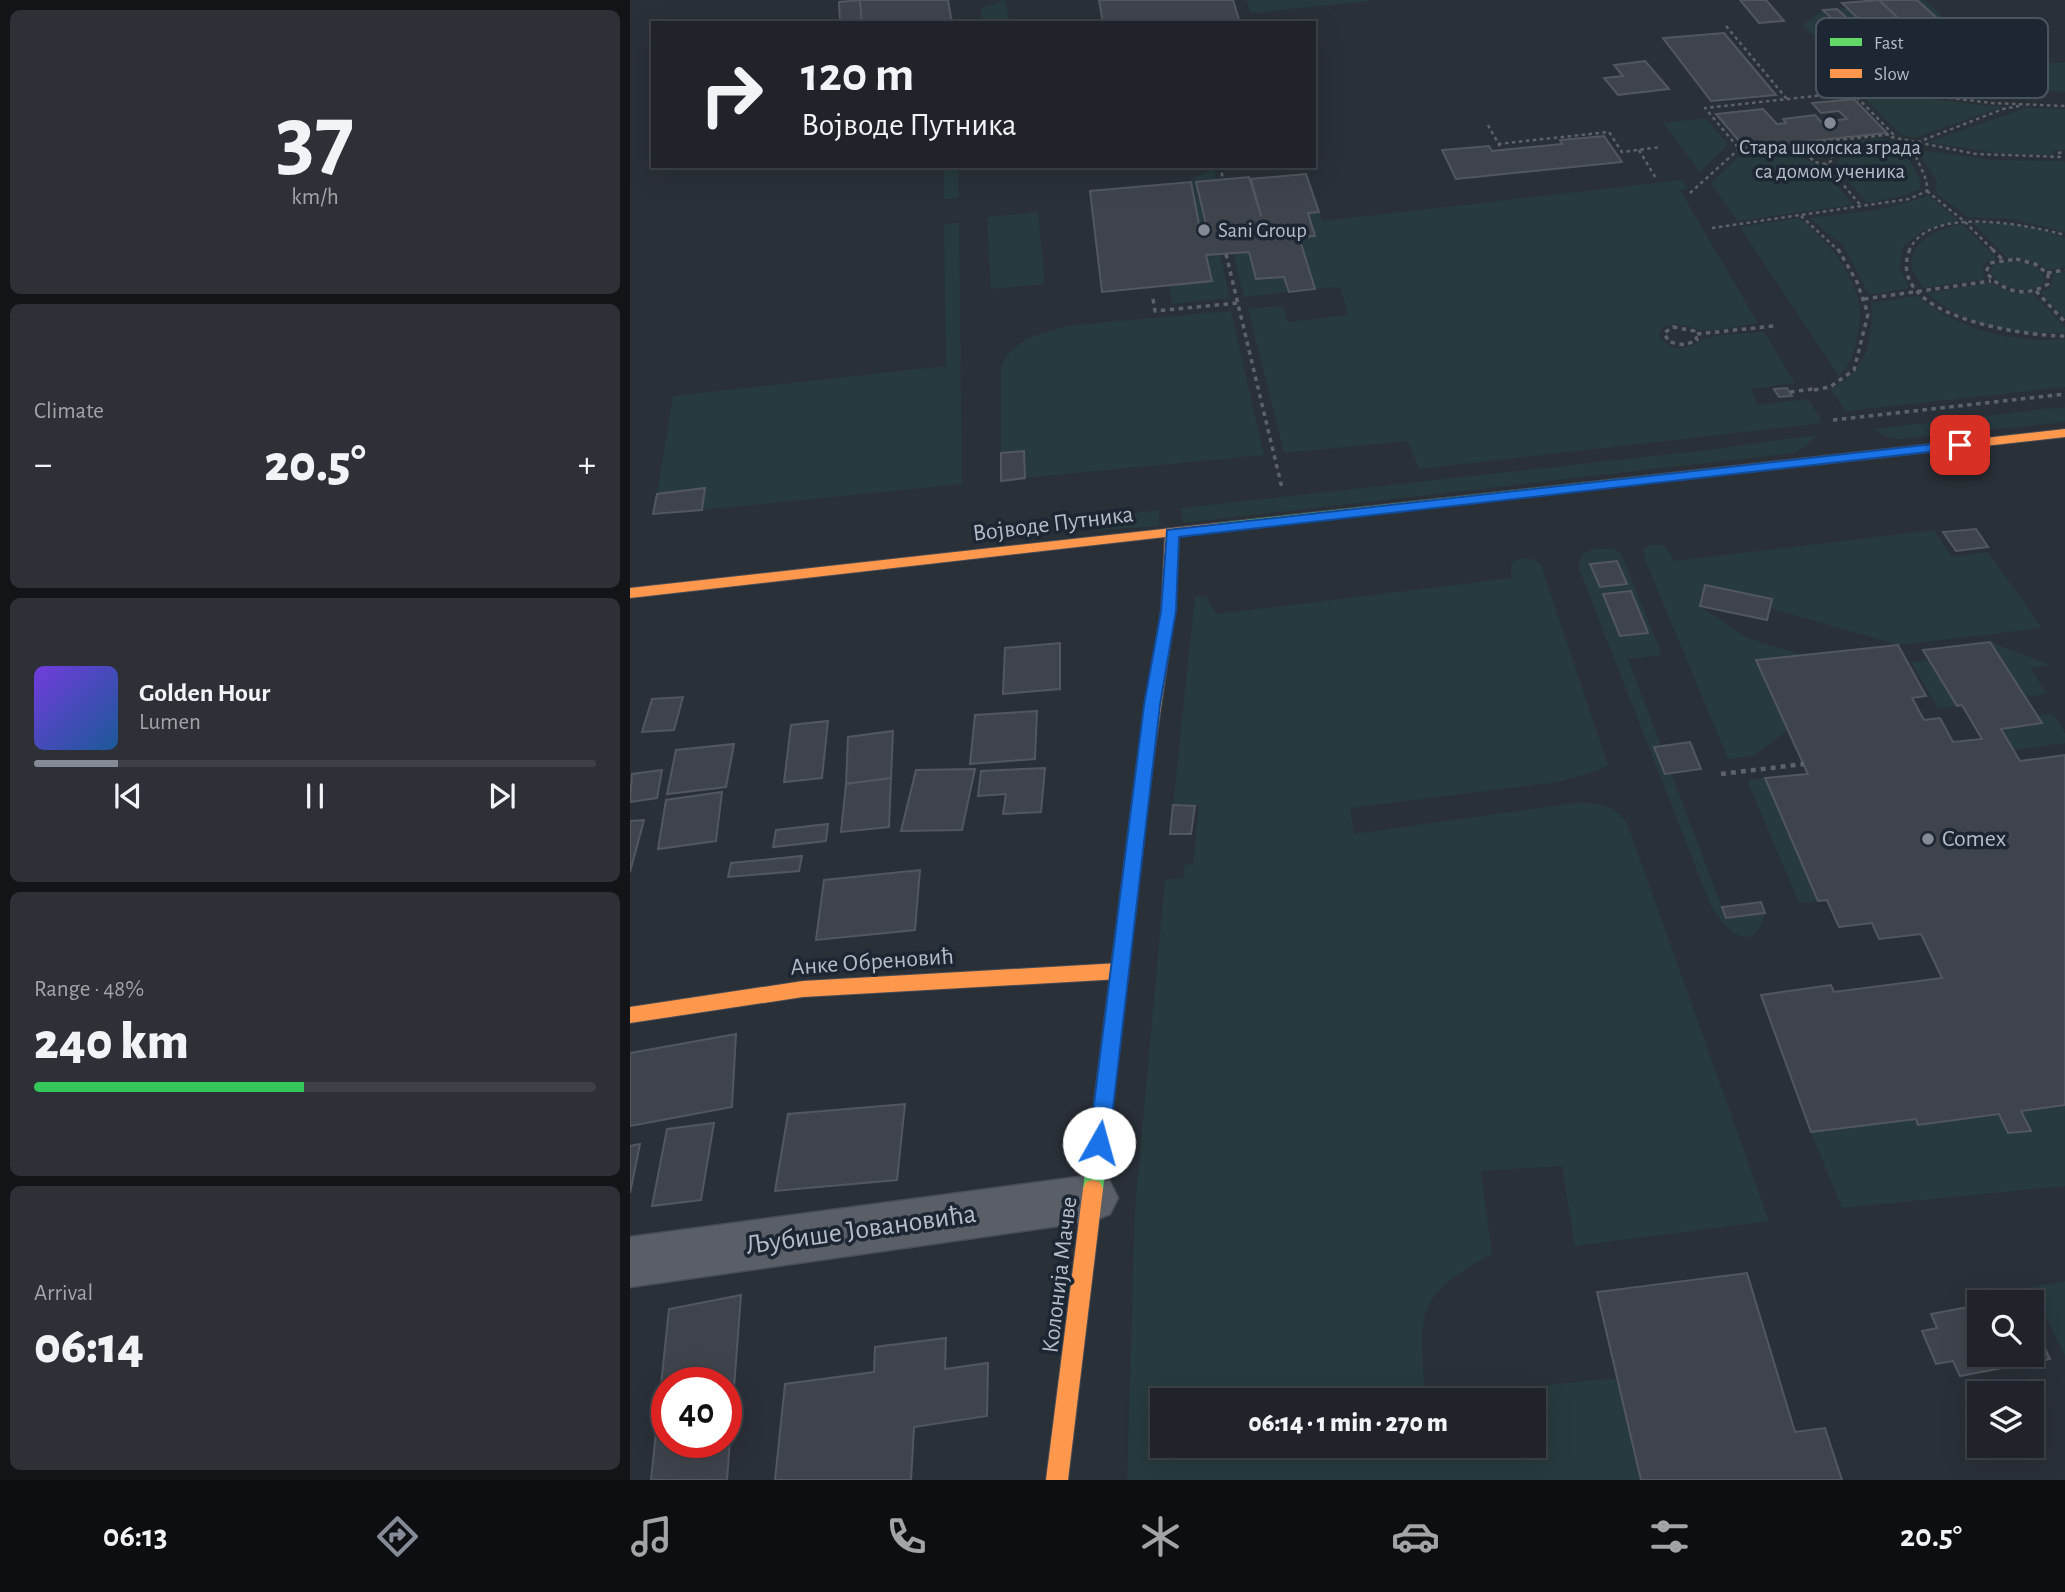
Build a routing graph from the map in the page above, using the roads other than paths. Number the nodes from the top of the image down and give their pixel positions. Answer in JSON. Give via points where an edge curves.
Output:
{"nodes":[{"id":1,"x":2065,"y":433,"type":"edge"},
{"id":2,"x":1172,"y":533,"type":"junction"},
{"id":3,"x":630,"y":593,"type":"edge"},
{"id":4,"x":1120,"y":971,"type":"junction"},
{"id":5,"x":630,"y":1015,"type":"edge"},
{"id":6,"x":1093,"y":1198,"type":"junction"},
{"id":7,"x":630,"y":1262,"type":"edge"},
{"id":8,"x":1057,"y":1480,"type":"edge"}],
"edges":[{"from":1,"to":2,"type":"main road","name":"Војводе Путника"},
{"from":2,"to":3,"type":"main road","name":"Војводе Путника"},
{"from":2,"to":4,"type":"main road","name":"Колонија Мачве","via":[[1168,611]]},
{"from":4,"to":5,"type":"main road","name":"Анке Обреновић","via":[[803,989]]},
{"from":4,"to":6,"type":"main road","name":"Колонија Мачве"},
{"from":6,"to":7,"type":"street","name":"Љубише Јовановића"},
{"from":6,"to":8,"type":"main road","name":"Колонија Мачве"}]}
